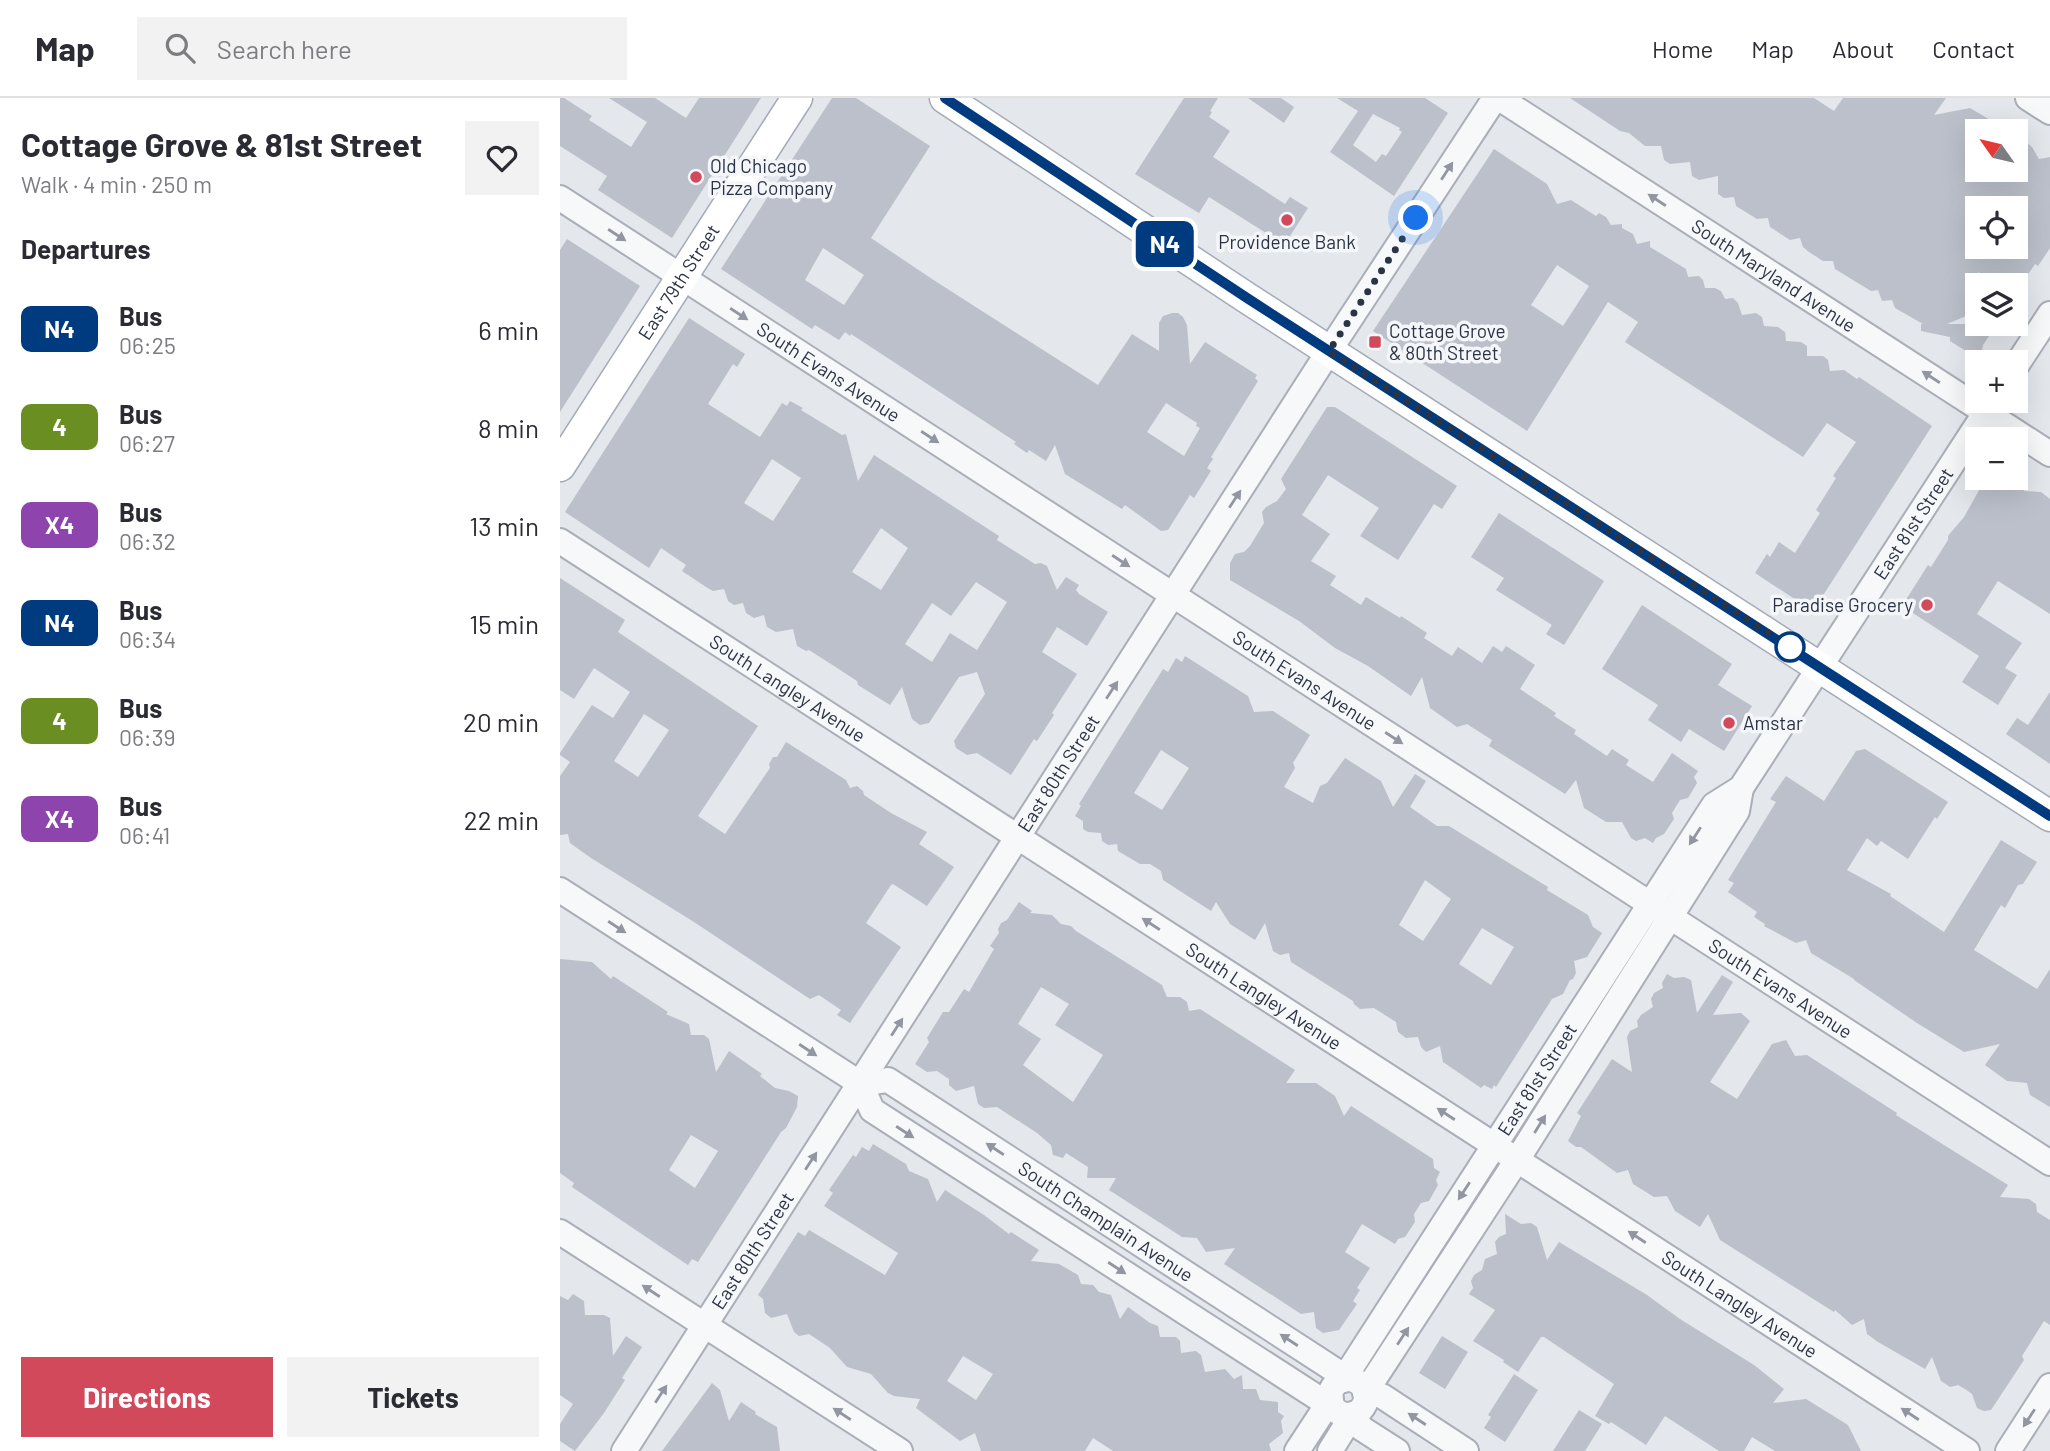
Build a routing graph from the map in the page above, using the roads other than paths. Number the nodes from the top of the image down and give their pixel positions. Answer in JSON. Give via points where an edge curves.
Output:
{"nodes":[{"id":1,"x":797,"y":98,"type":"edge"},
{"id":2,"x":945,"y":98,"type":"edge"},
{"id":3,"x":1497,"y":98,"type":"edge"},
{"id":4,"x":2028,"y":98,"type":"edge"},
{"id":5,"x":2050,"y":112,"type":"edge"},
{"id":6,"x":560,"y":198,"type":"edge"},
{"id":7,"x":682,"y":276,"type":"junction"},
{"id":8,"x":2050,"y":314,"type":"edge"},
{"id":9,"x":2026,"y":350,"type":"edge"},
{"id":10,"x":1329,"y":351,"type":"junction"},
{"id":11,"x":1965,"y":390,"type":"edge"},
{"id":12,"x":1985,"y":413,"type":"edge"},
{"id":13,"x":1999,"y":413,"type":"edge"},
{"id":14,"x":2050,"y":454,"type":"edge"},
{"id":15,"x":560,"y":466,"type":"edge"},
{"id":16,"x":560,"y":541,"type":"edge"},
{"id":17,"x":1173,"y":595,"type":"junction"},
{"id":18,"x":1820,"y":666,"type":"junction"},
{"id":19,"x":2050,"y":816,"type":"edge"},
{"id":20,"x":1018,"y":838,"type":"junction"},
{"id":21,"x":560,"y":890,"type":"edge"},
{"id":22,"x":1660,"y":911,"type":"junction"},
{"id":23,"x":861,"y":1084,"type":"junction"},
{"id":24,"x":1494,"y":1145,"type":"junction"},
{"id":25,"x":1517,"y":1160,"type":"junction"},
{"id":26,"x":2050,"y":1163,"type":"edge"},
{"id":27,"x":1093,"y":1213,"type":"junction"},
{"id":28,"x":560,"y":1232,"type":"edge"},
{"id":29,"x":1076,"y":1242,"type":"junction"},
{"id":30,"x":705,"y":1325,"type":"junction"},
{"id":31,"x":2050,"y":1386,"type":"edge"},
{"id":32,"x":1337,"y":1390,"type":"junction"},
{"id":33,"x":1359,"y":1403,"type":"junction"},
{"id":34,"x":624,"y":1451,"type":"edge"},
{"id":35,"x":900,"y":1451,"type":"edge"},
{"id":36,"x":1297,"y":1451,"type":"edge"},
{"id":37,"x":1329,"y":1451,"type":"edge"},
{"id":38,"x":1397,"y":1451,"type":"edge"},
{"id":39,"x":1466,"y":1451,"type":"edge"},
{"id":40,"x":1967,"y":1451,"type":"edge"},
{"id":41,"x":2008,"y":1451,"type":"edge"}],
"edges":[{"from":1,"to":7,"type":"main road","name":"East 79th Street"},
{"from":2,"to":10,"type":"main road"},
{"from":10,"to":3,"type":"street","name":"East 80th Street","one_way":true},
{"from":11,"to":3,"type":"street","name":"South Maryland Avenue","one_way":true},
{"from":4,"to":5,"type":"street"},
{"from":6,"to":7,"type":"street","name":"South Evans Avenue","one_way":true},
{"from":7,"to":15,"type":"main road","name":"East 79th Street"},
{"from":7,"to":17,"type":"street","name":"South Evans Avenue","one_way":true},
{"from":8,"to":9,"type":"street"},
{"from":17,"to":10,"type":"street","name":"East 80th Street","one_way":true},
{"from":10,"to":18,"type":"main road"},
{"from":12,"to":18,"type":"street","name":"East 81st Street"},
{"from":13,"to":14,"type":"street","name":"South Maryland Avenue"},
{"from":16,"to":20,"type":"street","name":"South Langley Avenue"},
{"from":20,"to":17,"type":"street","name":"East 80th Street","one_way":true},
{"from":17,"to":22,"type":"street","name":"South Evans Avenue","one_way":true},
{"from":18,"to":19,"type":"main road"},
{"from":18,"to":22,"type":"street","name":"East 81st Street","via":[[1741,788],[1737,811]]},
{"from":23,"to":20,"type":"street","name":"East 80th Street","one_way":true},
{"from":24,"to":20,"type":"street","name":"South Langley Avenue","one_way":true},
{"from":21,"to":23,"type":"street","name":"South Champlain Avenue","one_way":true},
{"from":22,"to":24,"type":"street","name":"East 81st Street"},
{"from":25,"to":22,"type":"street","name":"East 81st Street","one_way":true},
{"from":22,"to":26,"type":"street","name":"South Evans Avenue"},
{"from":27,"to":23,"type":"street","name":"South Champlain Avenue","one_way":true,"via":[[888,1080]]},
{"from":23,"to":29,"type":"street","name":"South Champlain Avenue","one_way":true,"via":[[872,1110]]},
{"from":30,"to":23,"type":"street","name":"East 80th Street","one_way":true},
{"from":24,"to":25,"type":"street","name":"South Langley Avenue"},
{"from":24,"to":32,"type":"street","name":"East 81st Street","one_way":true},
{"from":33,"to":25,"type":"street","name":"East 81st Street","one_way":true},
{"from":40,"to":25,"type":"street","name":"South Langley Avenue","one_way":true},
{"from":27,"to":29,"type":"street"},
{"from":32,"to":27,"type":"street","name":"South Champlain Avenue","one_way":true,"via":[[1339,1373],[1333,1368]]},
{"from":30,"to":28,"type":"street","one_way":true},
{"from":29,"to":32,"type":"street","name":"South Champlain Avenue","one_way":true,"via":[[1318,1398]]},
{"from":34,"to":30,"type":"street","name":"East 80th Street","one_way":true},
{"from":35,"to":30,"type":"street","one_way":true},
{"from":31,"to":41,"type":"street","one_way":true},
{"from":32,"to":33,"type":"street","via":[[1348,1379],[1359,1383]]},
{"from":32,"to":36,"type":"street","name":"East 81st Street"},
{"from":33,"to":37,"type":"street","name":"East 81st Street"},
{"from":33,"to":38,"type":"street","via":[[1360,1427]]},
{"from":39,"to":33,"type":"street","one_way":true,"via":[[1381,1396]]}]}
